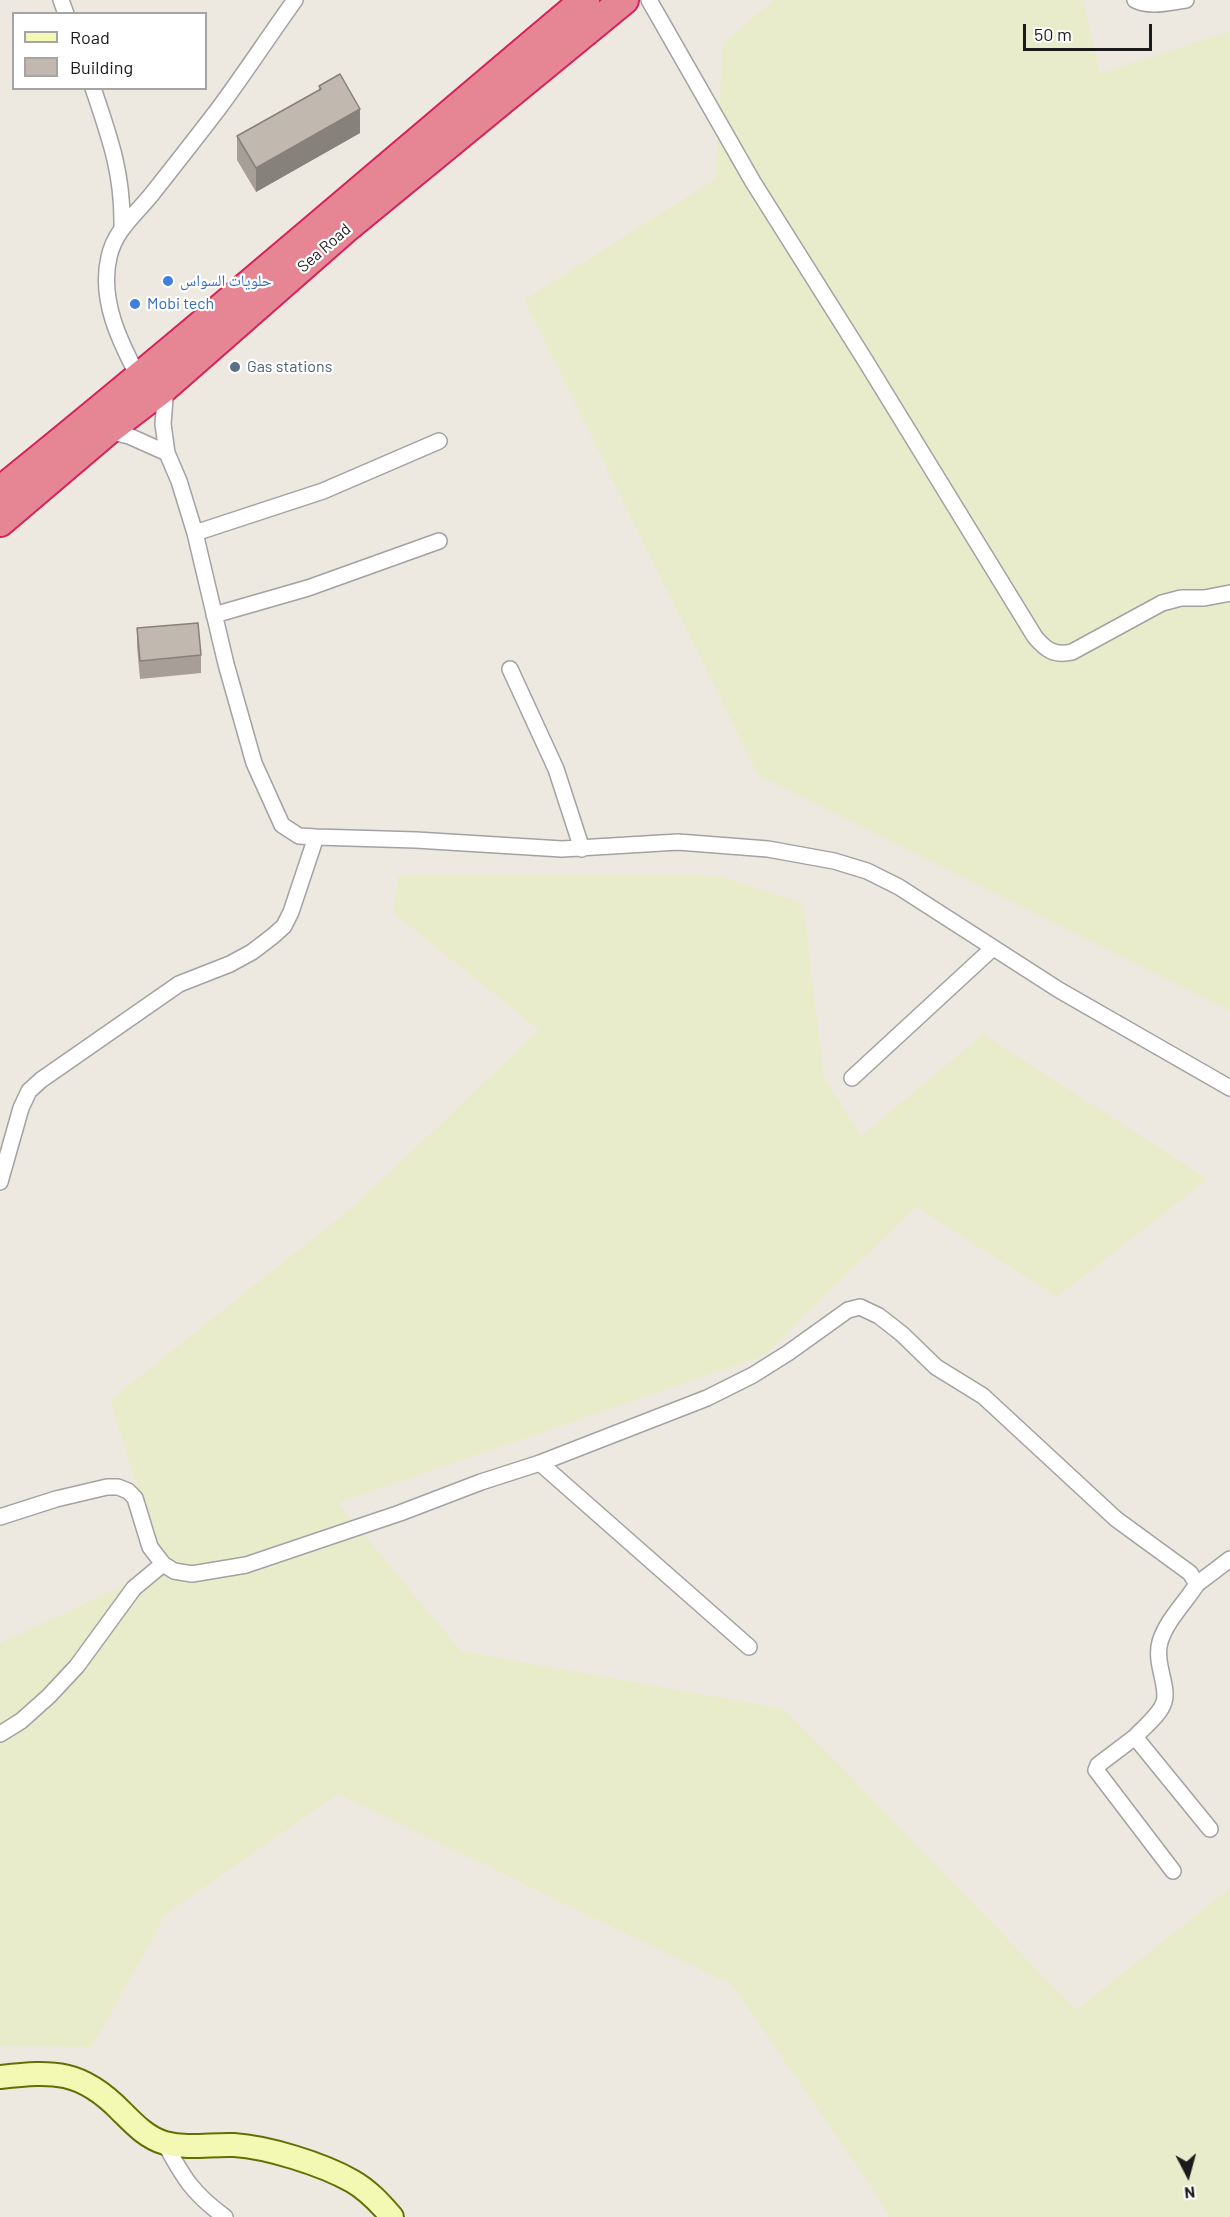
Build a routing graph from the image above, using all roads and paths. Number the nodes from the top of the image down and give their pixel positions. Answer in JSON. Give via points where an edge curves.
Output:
{"nodes":[{"id":1,"x":295,"y":0,"type":"edge"},
{"id":2,"x":585,"y":0,"type":"edge"},
{"id":3,"x":624,"y":0,"type":"edge"},
{"id":4,"x":649,"y":0,"type":"edge"},
{"id":5,"x":1135,"y":0,"type":"edge"},
{"id":6,"x":1186,"y":0,"type":"edge"},
{"id":7,"x":94,"y":90,"type":"edge"},
{"id":8,"x":339,"y":221,"type":"junction"},
{"id":9,"x":122,"y":227,"type":"junction"},
{"id":10,"x":139,"y":378,"type":"junction"},
{"id":11,"x":166,"y":386,"type":"junction"},
{"id":12,"x":107,"y":431,"type":"junction"},
{"id":13,"x":439,"y":441,"type":"dead end"},
{"id":14,"x":167,"y":453,"type":"junction"},
{"id":15,"x":0,"y":491,"type":"edge"},
{"id":16,"x":0,"y":522,"type":"edge"},
{"id":17,"x":195,"y":533,"type":"junction"},
{"id":18,"x":439,"y":541,"type":"dead end"},
{"id":19,"x":1230,"y":593,"type":"edge"},
{"id":20,"x":214,"y":615,"type":"junction"},
{"id":21,"x":510,"y":669,"type":"dead end"},
{"id":22,"x":316,"y":837,"type":"junction"},
{"id":23,"x":582,"y":849,"type":"junction"},
{"id":24,"x":993,"y":948,"type":"junction"},
{"id":25,"x":852,"y":1078,"type":"dead end"},
{"id":26,"x":1230,"y":1088,"type":"edge"},
{"id":27,"x":0,"y":1182,"type":"edge"},
{"id":28,"x":540,"y":1463,"type":"junction"},
{"id":29,"x":0,"y":1517,"type":"edge"},
{"id":30,"x":1230,"y":1559,"type":"edge"},
{"id":31,"x":163,"y":1564,"type":"junction"},
{"id":32,"x":1197,"y":1584,"type":"junction"},
{"id":33,"x":749,"y":1647,"type":"dead end"},
{"id":34,"x":0,"y":1734,"type":"edge"},
{"id":35,"x":1135,"y":1737,"type":"junction"},
{"id":36,"x":1210,"y":1829,"type":"dead end"},
{"id":37,"x":1173,"y":1871,"type":"dead end"},
{"id":38,"x":0,"y":2078,"type":"edge"},
{"id":39,"x":164,"y":2142,"type":"junction"},
{"id":40,"x":225,"y":2217,"type":"edge"},
{"id":41,"x":392,"y":2217,"type":"edge"}],
"edges":[{"from":1,"to":9,"type":"street","via":[[220,106],[140,210]]},
{"from":2,"to":8,"type":"highway","name":"Sea Road"},
{"from":3,"to":8,"type":"highway","name":"Sea Road"},
{"from":4,"to":19,"type":"street","via":[[758,192],[1044,647],[1062,654],[1072,652],[1162,603]]},
{"from":5,"to":6,"type":"street"},
{"from":7,"to":9,"type":"street","via":[[114,149]]},
{"from":8,"to":10,"type":"highway","name":"Sea Road"},
{"from":8,"to":11,"type":"highway","name":"Sea Road"},
{"from":9,"to":10,"type":"street","via":[[108,259],[108,300],[112,322]]},
{"from":10,"to":15,"type":"highway","name":"Sea Road"},
{"from":11,"to":12,"type":"highway","name":"Sea Road"},
{"from":11,"to":14,"type":"street","via":[[163,424]]},
{"from":12,"to":14,"type":"street"},
{"from":12,"to":16,"type":"highway","name":"Sea Road"},
{"from":13,"to":17,"type":"street","via":[[323,491]]},
{"from":14,"to":17,"type":"street"},
{"from":17,"to":20,"type":"street"},
{"from":18,"to":20,"type":"street","via":[[308,588]]},
{"from":20,"to":22,"type":"street","via":[[254,763],[270,801],[282,825],[299,836]]},
{"from":21,"to":23,"type":"street","via":[[556,769]]},
{"from":22,"to":23,"type":"street"},
{"from":22,"to":27,"type":"street","via":[[291,912],[273,936],[230,964],[179,984],[29,1091]]},
{"from":23,"to":24,"type":"street","via":[[678,842],[768,849],[834,861],[899,888]]},
{"from":24,"to":25,"type":"street"},
{"from":24,"to":26,"type":"street"},
{"from":28,"to":31,"type":"street","via":[[246,1565],[192,1574],[174,1571]]},
{"from":28,"to":32,"type":"street","via":[[707,1398],[753,1375],[848,1310],[860,1307],[879,1316],[936,1367],[982,1396],[1116,1519],[1190,1573]]},
{"from":28,"to":33,"type":"street"},
{"from":29,"to":31,"type":"street","via":[[56,1499],[118,1487],[135,1498],[150,1546]]},
{"from":30,"to":32,"type":"street"},
{"from":31,"to":34,"type":"street","via":[[134,1588],[63,1681]]},
{"from":32,"to":35,"type":"street","via":[[1164,1630],[1159,1644],[1158,1665],[1165,1700]]},
{"from":35,"to":36,"type":"street"},
{"from":35,"to":37,"type":"street","via":[[1096,1770]]},
{"from":38,"to":39,"type":"street","via":[[38,2073],[70,2076],[90,2086],[139,2128]]},
{"from":39,"to":40,"type":"street","via":[[200,2198]]},
{"from":39,"to":41,"type":"street","via":[[260,2148],[303,2161],[351,2180],[375,2197]]}]}
